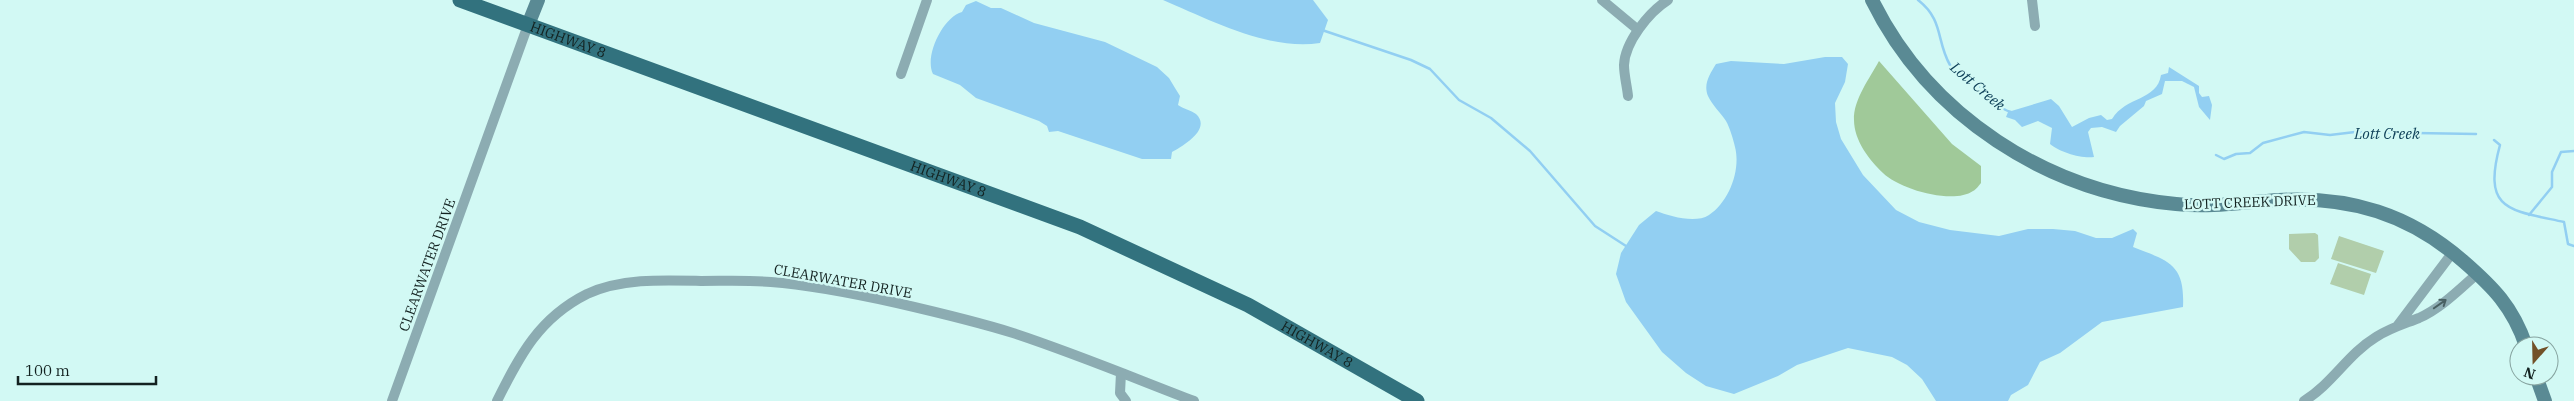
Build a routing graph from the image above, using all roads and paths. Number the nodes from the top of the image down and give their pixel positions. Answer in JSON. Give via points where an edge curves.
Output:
{"nodes":[{"id":1,"x":460,"y":0,"type":"edge"},
{"id":2,"x":538,"y":0,"type":"edge"},
{"id":3,"x":927,"y":0,"type":"edge"},
{"id":4,"x":1602,"y":0,"type":"edge"},
{"id":5,"x":1668,"y":0,"type":"edge"},
{"id":6,"x":1872,"y":0,"type":"edge"},
{"id":7,"x":2032,"y":0,"type":"edge"},
{"id":8,"x":528,"y":25,"type":"junction"},
{"id":9,"x":2035,"y":26,"type":"dead end"},
{"id":10,"x":1637,"y":29,"type":"junction"},
{"id":11,"x":901,"y":74,"type":"dead end"},
{"id":12,"x":1628,"y":96,"type":"dead end"},
{"id":13,"x":2453,"y":252,"type":"junction"},
{"id":14,"x":2477,"y":274,"type":"junction"},
{"id":15,"x":2397,"y":326,"type":"junction"},
{"id":16,"x":2521,"y":336,"type":"edge"},
{"id":17,"x":1121,"y":373,"type":"junction"},
{"id":18,"x":2539,"y":386,"type":"edge"},
{"id":19,"x":392,"y":401,"type":"edge"},
{"id":20,"x":498,"y":401,"type":"edge"},
{"id":21,"x":1126,"y":401,"type":"edge"},
{"id":22,"x":1194,"y":401,"type":"edge"},
{"id":23,"x":1417,"y":401,"type":"edge"},
{"id":24,"x":2304,"y":401,"type":"edge"},
{"id":25,"x":2544,"y":401,"type":"edge"}],
"edges":[{"from":1,"to":8,"type":"main road","name":"HIGHWAY 8"},
{"from":2,"to":8,"type":"street"},
{"from":3,"to":11,"type":"street"},
{"from":4,"to":10,"type":"street"},
{"from":5,"to":10,"type":"street"},
{"from":6,"to":13,"type":"street","name":"LOTT CREEK DRIVE","via":[[1883,23],[1919,74],[1951,106],[2002,145],[2058,174],[2117,194],[2176,204],[2206,206],[2329,200],[2409,223]]},
{"from":7,"to":9,"type":"street"},
{"from":8,"to":19,"type":"street","name":"CLEARWATER DRIVE"},
{"from":8,"to":23,"type":"main road","name":"HIGHWAY 8","via":[[1080,227],[1248,305]]},
{"from":10,"to":12,"type":"street","via":[[1624,64]]},
{"from":13,"to":14,"type":"street","name":"LOTT CREEK DRIVE"},
{"from":13,"to":15,"type":"street"},
{"from":15,"to":14,"type":"street","one_way":true,"via":[[2420,318]]},
{"from":14,"to":16,"type":"street","name":"LOTT CREEK DRIVE","via":[[2506,303]]},
{"from":15,"to":24,"type":"street","via":[[2356,352],[2320,391]]},
{"from":17,"to":20,"type":"street","name":"CLEARWATER DRIVE","via":[[1012,333],[861,295],[772,282],[638,281],[588,294],[562,309],[541,327],[521,354]]},
{"from":17,"to":21,"type":"street","via":[[1120,393]]},
{"from":17,"to":22,"type":"street","name":"CLEARWATER DRIVE"},
{"from":18,"to":25,"type":"street"}]}
